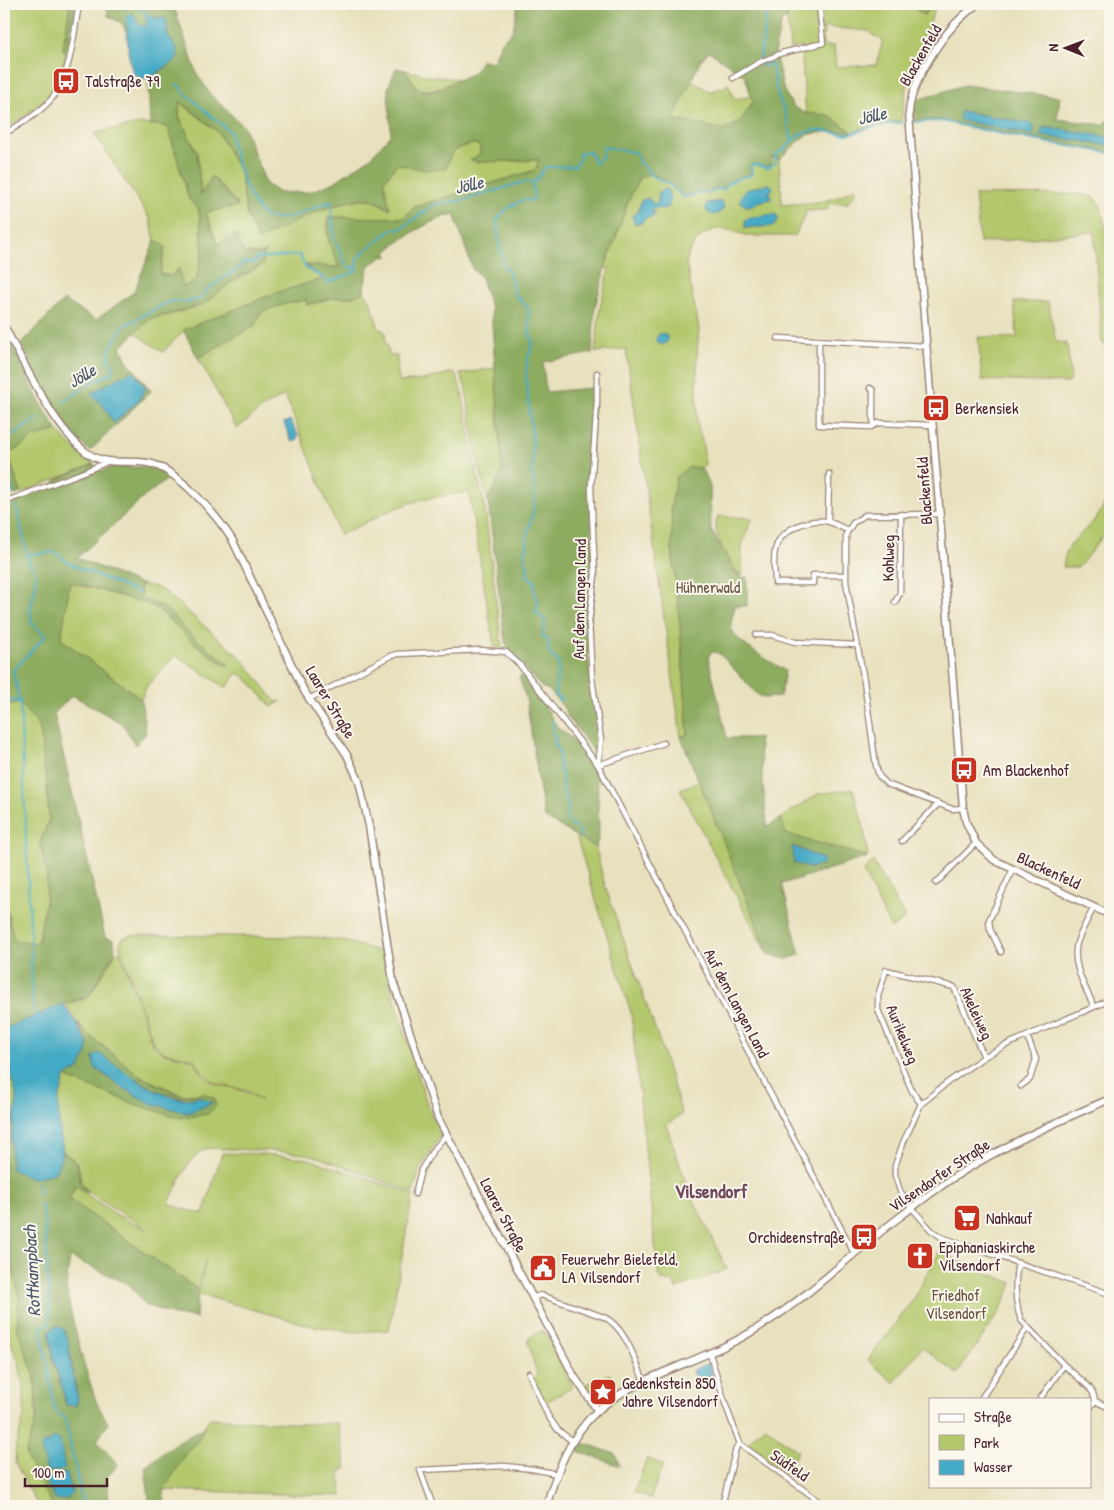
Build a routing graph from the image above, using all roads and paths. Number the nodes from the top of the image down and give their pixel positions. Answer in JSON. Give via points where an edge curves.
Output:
{"nodes":[{"id":1,"x":79,"y":4,"type":"edge"},
{"id":2,"x":819,"y":4,"type":"edge"},
{"id":3,"x":976,"y":4,"type":"edge"},
{"id":4,"x":734,"y":78,"type":"dead end"},
{"id":5,"x":4,"y":134,"type":"edge"},
{"id":6,"x":4,"y":326,"type":"edge"},
{"id":7,"x":778,"y":338,"type":"dead end"},
{"id":8,"x":819,"y":341,"type":"junction"},
{"id":9,"x":926,"y":346,"type":"junction"},
{"id":10,"x":597,"y":373,"type":"dead end"},
{"id":11,"x":870,"y":388,"type":"dead end"},
{"id":12,"x":875,"y":425,"type":"junction"},
{"id":13,"x":933,"y":425,"type":"junction"},
{"id":14,"x":107,"y":462,"type":"junction"},
{"id":15,"x":829,"y":474,"type":"dead end"},
{"id":16,"x":4,"y":502,"type":"edge"},
{"id":17,"x":901,"y":514,"type":"junction"},
{"id":18,"x":940,"y":514,"type":"junction"},
{"id":19,"x":828,"y":521,"type":"junction"},
{"id":20,"x":847,"y":530,"type":"junction"},
{"id":21,"x":845,"y":575,"type":"junction"},
{"id":22,"x":895,"y":602,"type":"dead end"},
{"id":23,"x":756,"y":635,"type":"dead end"},
{"id":24,"x":857,"y":645,"type":"junction"},
{"id":25,"x":310,"y":699,"type":"junction"},
{"id":26,"x":664,"y":744,"type":"dead end"},
{"id":27,"x":598,"y":765,"type":"junction"},
{"id":28,"x":938,"y":804,"type":"junction"},
{"id":29,"x":963,"y":808,"type":"junction"},
{"id":30,"x":902,"y":841,"type":"dead end"},
{"id":31,"x":976,"y":843,"type":"junction"},
{"id":32,"x":1013,"y":869,"type":"junction"},
{"id":33,"x":936,"y":883,"type":"dead end"},
{"id":34,"x":1094,"y":907,"type":"junction"},
{"id":35,"x":1110,"y":915,"type":"edge"},
{"id":36,"x":1001,"y":952,"type":"dead end"},
{"id":37,"x":886,"y":970,"type":"joint"},
{"id":38,"x":1110,"y":1000,"type":"edge"},
{"id":39,"x":1094,"y":1007,"type":"junction"},
{"id":40,"x":1027,"y":1036,"type":"junction"},
{"id":41,"x":984,"y":1056,"type":"junction"},
{"id":42,"x":1021,"y":1086,"type":"dead end"},
{"id":43,"x":1110,"y":1099,"type":"edge"},
{"id":44,"x":922,"y":1104,"type":"junction"},
{"id":45,"x":446,"y":1134,"type":"junction"},
{"id":46,"x":415,"y":1194,"type":"dead end"},
{"id":47,"x":912,"y":1208,"type":"junction"},
{"id":48,"x":854,"y":1253,"type":"junction"},
{"id":49,"x":1018,"y":1264,"type":"junction"},
{"id":50,"x":1110,"y":1294,"type":"edge"},
{"id":51,"x":532,"y":1298,"type":"junction"},
{"id":52,"x":1027,"y":1328,"type":"junction"},
{"id":53,"x":710,"y":1354,"type":"junction"},
{"id":54,"x":1064,"y":1365,"type":"junction"},
{"id":55,"x":529,"y":1373,"type":"dead end"},
{"id":56,"x":644,"y":1381,"type":"junction"},
{"id":57,"x":982,"y":1398,"type":"edge"},
{"id":58,"x":1041,"y":1398,"type":"edge"},
{"id":59,"x":1094,"y":1401,"type":"junction"},
{"id":60,"x":1092,"y":1404,"type":"edge"},
{"id":61,"x":1110,"y":1408,"type":"edge"},
{"id":62,"x":598,"y":1411,"type":"junction"},
{"id":63,"x":572,"y":1441,"type":"junction"},
{"id":64,"x":740,"y":1444,"type":"junction"},
{"id":65,"x":557,"y":1474,"type":"junction"},
{"id":66,"x":433,"y":1506,"type":"edge"},
{"id":67,"x":546,"y":1506,"type":"edge"},
{"id":68,"x":722,"y":1506,"type":"edge"},
{"id":69,"x":826,"y":1506,"type":"edge"}],
"edges":[{"from":1,"to":5,"type":"street","via":[[59,88],[52,99]]},
{"from":2,"to":4,"type":"street","via":[[823,43],[760,62]]},
{"from":3,"to":9,"type":"street","name":"Blackenfeld","via":[[943,38],[915,86],[910,101]]},
{"from":6,"to":14,"type":"street","name":"Laarer Straße","via":[[55,418],[77,444],[96,459]]},
{"from":7,"to":8,"type":"street"},
{"from":8,"to":9,"type":"street"},
{"from":8,"to":12,"type":"street","via":[[819,425]]},
{"from":9,"to":13,"type":"street","name":"Blackenfeld"},
{"from":10,"to":27,"type":"street","name":"Auf dem Langen Land","via":[[591,488],[595,575],[589,622],[592,678],[601,740]]},
{"from":11,"to":12,"type":"street","via":[[873,390]]},
{"from":12,"to":13,"type":"street"},
{"from":13,"to":18,"type":"street","name":"Blackenfeld"},
{"from":14,"to":16,"type":"street"},
{"from":14,"to":25,"type":"street","name":"Laarer Straße","via":[[160,466],[178,478],[224,526]]},
{"from":15,"to":19,"type":"street"},
{"from":17,"to":18,"type":"street"},
{"from":17,"to":20,"type":"street","via":[[862,516]]},
{"from":17,"to":22,"type":"street","name":"Kohlweg","via":[[900,593]]},
{"from":18,"to":29,"type":"street","name":"Blackenfeld"},
{"from":19,"to":20,"type":"street"},
{"from":19,"to":21,"type":"street","via":[[802,524],[778,540],[775,582],[813,583],[813,574]]},
{"from":20,"to":21,"type":"street"},
{"from":21,"to":24,"type":"street"},
{"from":23,"to":24,"type":"street","via":[[772,635],[795,642]]},
{"from":24,"to":28,"type":"street","via":[[879,776],[888,784]]},
{"from":25,"to":27,"type":"street","name":"Auf dem Langen Land","via":[[398,654],[506,652],[520,665]]},
{"from":25,"to":45,"type":"street","name":"Laarer Straße","via":[[348,756],[359,781],[393,981],[429,1094]]},
{"from":26,"to":27,"type":"street"},
{"from":27,"to":48,"type":"street","name":"Auf dem Langen Land"},
{"from":28,"to":29,"type":"street","via":[[952,809]]},
{"from":28,"to":30,"type":"street"},
{"from":29,"to":31,"type":"street","name":"Blackenfeld"},
{"from":31,"to":32,"type":"street","name":"Blackenfeld","via":[[994,860]]},
{"from":31,"to":33,"type":"street"},
{"from":32,"to":34,"type":"street","name":"Blackenfeld"},
{"from":32,"to":36,"type":"street","via":[[989,920]]},
{"from":34,"to":35,"type":"street","name":"Blackenfeld"},
{"from":34,"to":39,"type":"street","via":[[1078,941],[1075,956]]},
{"from":37,"to":41,"type":"street","name":"Akeleiweg","via":[[954,987]]},
{"from":37,"to":44,"type":"street","name":"Aurikelweg","via":[[878,996],[878,1010],[912,1091]]},
{"from":38,"to":39,"type":"street"},
{"from":39,"to":40,"type":"street"},
{"from":40,"to":41,"type":"street"},
{"from":40,"to":42,"type":"street","via":[[1036,1059],[1030,1079]]},
{"from":41,"to":44,"type":"street"},
{"from":43,"to":47,"type":"street","name":"Vilsendorfer Straße","via":[[992,1154]]},
{"from":44,"to":47,"type":"street","via":[[895,1166],[900,1191]]},
{"from":45,"to":46,"type":"street","via":[[421,1170]]},
{"from":45,"to":51,"type":"street","name":"Laarer Straße"},
{"from":47,"to":48,"type":"street","name":"Vilsendorfer Straße"},
{"from":47,"to":49,"type":"street","via":[[941,1237]]},
{"from":48,"to":53,"type":"street","name":"Vilsendorfer Straße","via":[[776,1316]]},
{"from":49,"to":50,"type":"street"},
{"from":49,"to":52,"type":"street","via":[[1017,1311]]},
{"from":51,"to":56,"type":"street","via":[[542,1295],[611,1321],[624,1338]]},
{"from":51,"to":62,"type":"street","name":"Laarer Straße","via":[[578,1384]]},
{"from":52,"to":54,"type":"street"},
{"from":52,"to":57,"type":"street"},
{"from":53,"to":56,"type":"street","name":"Vilsendorfer Straße"},
{"from":53,"to":64,"type":"street"},
{"from":54,"to":58,"type":"street"},
{"from":54,"to":59,"type":"street","via":[[1089,1388]]},
{"from":55,"to":63,"type":"street","via":[[548,1416]]},
{"from":56,"to":62,"type":"street","name":"Vilsendorfer Straße"},
{"from":59,"to":60,"type":"street"},
{"from":59,"to":61,"type":"street"},
{"from":62,"to":63,"type":"street","name":"Vilsendorfer Straße"},
{"from":63,"to":65,"type":"street","name":"Vilsendorfer Straße"},
{"from":64,"to":68,"type":"street","via":[[736,1448]]},
{"from":64,"to":69,"type":"street","name":"Südfeld"},
{"from":65,"to":66,"type":"street","via":[[504,1466],[420,1470]]},
{"from":65,"to":67,"type":"street","name":"Vilsendorfer Straße"}]}
